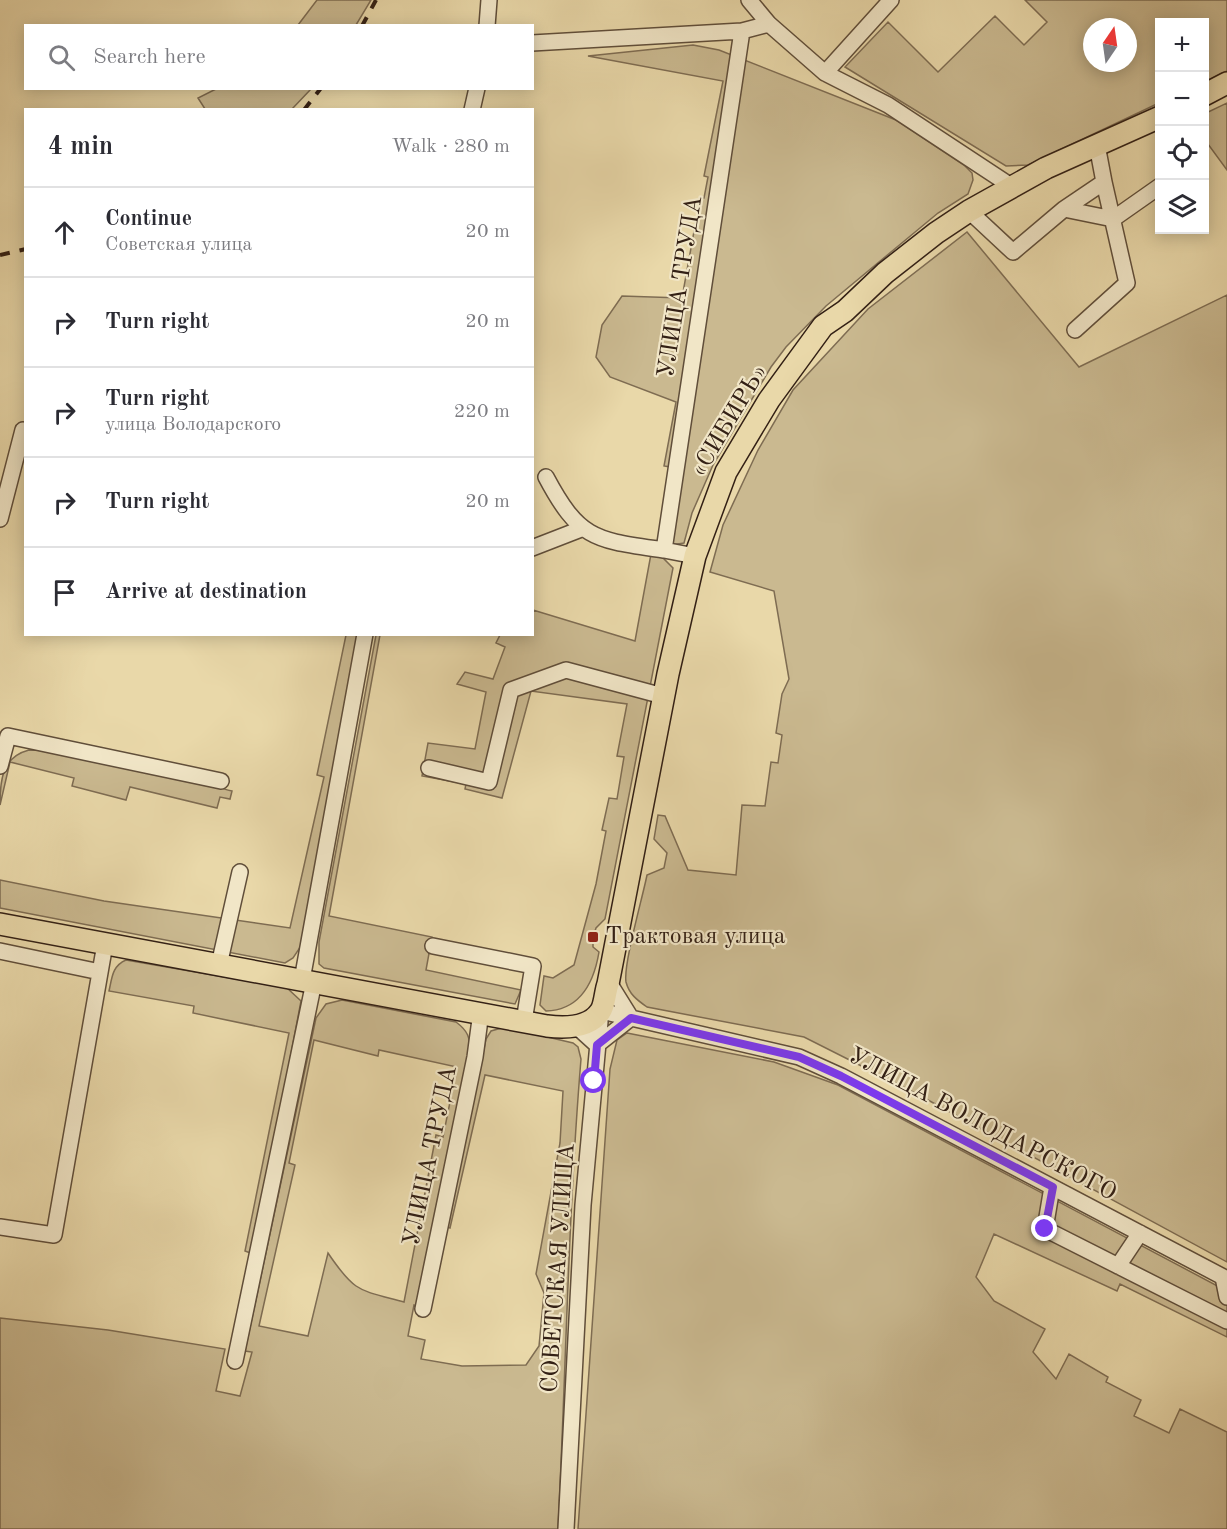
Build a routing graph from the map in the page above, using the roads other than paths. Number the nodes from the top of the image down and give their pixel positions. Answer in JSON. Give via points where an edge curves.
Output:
{"nodes":[{"id":1,"x":489,"y":0,"type":"edge"},
{"id":2,"x":749,"y":0,"type":"edge"},
{"id":3,"x":891,"y":0,"type":"edge"},
{"id":4,"x":487,"y":24,"type":"edge"},
{"id":5,"x":769,"y":24,"type":"junction"},
{"id":6,"x":742,"y":31,"type":"junction"},
{"id":7,"x":534,"y":43,"type":"edge"},
{"id":8,"x":825,"y":73,"type":"junction"},
{"id":9,"x":1227,"y":83,"type":"edge"},
{"id":10,"x":477,"y":90,"type":"edge"},
{"id":11,"x":1209,"y":92,"type":"edge"},
{"id":12,"x":472,"y":108,"type":"edge"},
{"id":13,"x":1155,"y":119,"type":"edge"},
{"id":14,"x":1097,"y":145,"type":"junction"},
{"id":15,"x":1104,"y":182,"type":"junction"},
{"id":16,"x":1011,"y":186,"type":"junction"},
{"id":17,"x":1155,"y":190,"type":"edge"},
{"id":18,"x":1064,"y":209,"type":"junction"},
{"id":19,"x":969,"y":211,"type":"junction"},
{"id":20,"x":1113,"y":219,"type":"junction"},
{"id":21,"x":1075,"y":330,"type":"dead end"},
{"id":22,"x":23,"y":430,"type":"dead end"},
{"id":23,"x":546,"y":477,"type":"dead end"},
{"id":24,"x":0,"y":519,"type":"edge"},
{"id":25,"x":581,"y":529,"type":"junction"},
{"id":26,"x":534,"y":547,"type":"edge"},
{"id":27,"x":664,"y":550,"type":"junction"},
{"id":28,"x":695,"y":556,"type":"junction"},
{"id":29,"x":365,"y":636,"type":"edge"},
{"id":30,"x":663,"y":696,"type":"junction"},
{"id":31,"x":4,"y":734,"type":"edge"},
{"id":32,"x":0,"y":766,"type":"edge"},
{"id":33,"x":429,"y":768,"type":"dead end"},
{"id":34,"x":221,"y":781,"type":"dead end"},
{"id":35,"x":240,"y":872,"type":"dead end"},
{"id":36,"x":0,"y":924,"type":"edge"},
{"id":37,"x":105,"y":944,"type":"junction"},
{"id":38,"x":433,"y":946,"type":"dead end"},
{"id":39,"x":0,"y":951,"type":"edge"},
{"id":40,"x":219,"y":965,"type":"junction"},
{"id":41,"x":100,"y":972,"type":"junction"},
{"id":42,"x":308,"y":981,"type":"junction"},
{"id":43,"x":608,"y":981,"type":"junction"},
{"id":44,"x":601,"y":1011,"type":"junction"},
{"id":45,"x":481,"y":1012,"type":"junction"},
{"id":46,"x":631,"y":1018,"type":"junction"},
{"id":47,"x":524,"y":1021,"type":"junction"},
{"id":48,"x":575,"y":1025,"type":"junction"},
{"id":49,"x":597,"y":1045,"type":"junction"},
{"id":50,"x":1053,"y":1187,"type":"junction"},
{"id":51,"x":0,"y":1227,"type":"edge"},
{"id":52,"x":1140,"y":1233,"type":"junction"},
{"id":53,"x":1118,"y":1266,"type":"junction"},
{"id":54,"x":1225,"y":1278,"type":"edge"},
{"id":55,"x":1227,"y":1297,"type":"edge"},
{"id":56,"x":423,"y":1309,"type":"dead end"},
{"id":57,"x":1227,"y":1321,"type":"edge"},
{"id":58,"x":235,"y":1361,"type":"dead end"},
{"id":59,"x":566,"y":1529,"type":"edge"}],
"edges":[{"from":1,"to":4,"type":"street"},
{"from":2,"to":5,"type":"street"},
{"from":3,"to":8,"type":"street"},
{"from":5,"to":6,"type":"street"},
{"from":5,"to":8,"type":"street"},
{"from":6,"to":7,"type":"street"},
{"from":6,"to":27,"type":"street","name":"УЛИЦА ТРУДА"},
{"from":8,"to":16,"type":"street","via":[[888,105]]},
{"from":9,"to":11,"type":"highway"},
{"from":10,"to":12,"type":"street"},
{"from":13,"to":14,"type":"highway","name":"«СИБИРЬ»"},
{"from":14,"to":15,"type":"street"},
{"from":14,"to":16,"type":"highway","name":"«СИБИРЬ»"},
{"from":15,"to":18,"type":"street"},
{"from":15,"to":20,"type":"street"},
{"from":16,"to":19,"type":"highway","name":"«СИБИРЬ»"},
{"from":17,"to":20,"type":"street"},
{"from":18,"to":19,"type":"street","via":[[1013,252]]},
{"from":18,"to":20,"type":"street"},
{"from":19,"to":28,"type":"highway","name":"«СИБИРЬ»","via":[[909,254],[823,326],[737,450],[714,497]]},
{"from":20,"to":21,"type":"street","via":[[1127,283]]},
{"from":22,"to":24,"type":"street"},
{"from":23,"to":25,"type":"street","via":[[563,508]]},
{"from":25,"to":26,"type":"street"},
{"from":25,"to":27,"type":"street","via":[[605,541]]},
{"from":27,"to":28,"type":"street"},
{"from":28,"to":30,"type":"highway","name":"«СИБИРЬ»"},
{"from":29,"to":42,"type":"street"},
{"from":30,"to":33,"type":"street","via":[[566,670],[511,690],[489,782]]},
{"from":30,"to":43,"type":"highway","name":"«СИБИРЬ»"},
{"from":31,"to":32,"type":"street"},
{"from":31,"to":34,"type":"street"},
{"from":35,"to":40,"type":"street"},
{"from":36,"to":37,"type":"highway"},
{"from":37,"to":40,"type":"highway"},
{"from":37,"to":41,"type":"street"},
{"from":38,"to":47,"type":"street","via":[[533,966]]},
{"from":39,"to":41,"type":"street"},
{"from":40,"to":42,"type":"highway"},
{"from":41,"to":51,"type":"street","via":[[54,1234]]},
{"from":42,"to":45,"type":"highway"},
{"from":42,"to":58,"type":"street"},
{"from":43,"to":44,"type":"highway","name":"«СИБИРЬ»"},
{"from":43,"to":46,"type":"street"},
{"from":44,"to":46,"type":"street","name":"УЛИЦА ВОЛОДАРСКОГО"},
{"from":44,"to":48,"type":"highway","via":[[589,1022]]},
{"from":44,"to":49,"type":"street","name":"СОВЕТСКАЯ УЛИЦА"},
{"from":45,"to":47,"type":"highway"},
{"from":45,"to":56,"type":"street","name":"УЛИЦА ТРУДА"},
{"from":46,"to":49,"type":"street"},
{"from":46,"to":50,"type":"street","name":"УЛИЦА ВОЛОДАРСКОГО","via":[[799,1057]]},
{"from":47,"to":48,"type":"highway","via":[[564,1028]]},
{"from":48,"to":49,"type":"street"},
{"from":49,"to":59,"type":"street","name":"СОВЕТСКАЯ УЛИЦА"},
{"from":50,"to":52,"type":"street","name":"УЛИЦА ВОЛОДАРСКОГО"},
{"from":50,"to":53,"type":"street","via":[[1045,1229]]},
{"from":52,"to":53,"type":"street"},
{"from":52,"to":54,"type":"street","name":"УЛИЦА ВОЛОДАРСКОГО"},
{"from":53,"to":57,"type":"street"},
{"from":54,"to":55,"type":"street"}]}
